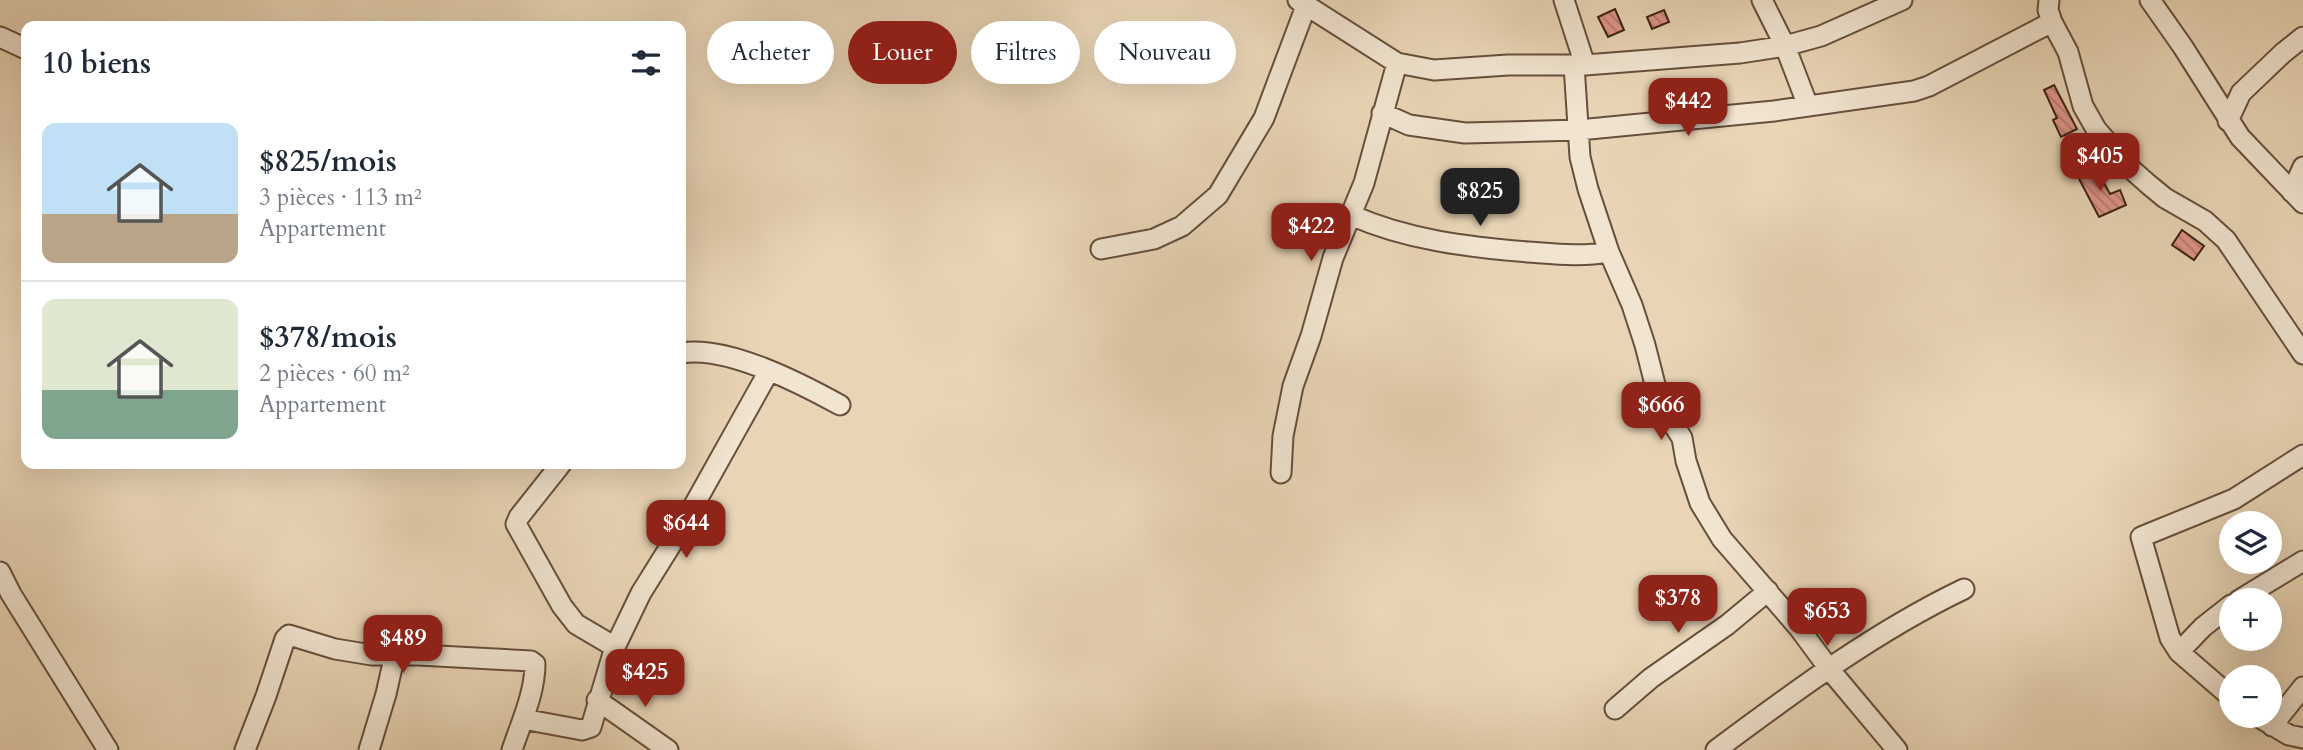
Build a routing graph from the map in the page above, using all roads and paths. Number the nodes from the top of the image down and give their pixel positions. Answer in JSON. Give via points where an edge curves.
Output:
{"nodes":[{"id":1,"x":1564,"y":0,"type":"edge"},
{"id":2,"x":1762,"y":0,"type":"edge"},
{"id":3,"x":1902,"y":0,"type":"edge"},
{"id":4,"x":2049,"y":0,"type":"edge"},
{"id":5,"x":2150,"y":0,"type":"edge"},
{"id":6,"x":1302,"y":3,"type":"edge"},
{"id":7,"x":2052,"y":22,"type":"junction"},
{"id":8,"x":0,"y":37,"type":"edge"},
{"id":9,"x":2303,"y":37,"type":"edge"},
{"id":10,"x":1785,"y":46,"type":"junction"},
{"id":11,"x":21,"y":47,"type":"edge"},
{"id":12,"x":1397,"y":63,"type":"junction"},
{"id":13,"x":1580,"y":65,"type":"junction"},
{"id":14,"x":1808,"y":106,"type":"junction"},
{"id":15,"x":1382,"y":113,"type":"junction"},
{"id":16,"x":2228,"y":121,"type":"junction"},
{"id":17,"x":1579,"y":130,"type":"junction"},
{"id":18,"x":2303,"y":167,"type":"edge"},
{"id":19,"x":2298,"y":198,"type":"edge"},
{"id":20,"x":1351,"y":215,"type":"junction"},
{"id":21,"x":1101,"y":249,"type":"dead end"},
{"id":22,"x":1609,"y":252,"type":"junction"},
{"id":23,"x":686,"y":353,"type":"edge"},
{"id":24,"x":2303,"y":354,"type":"edge"},
{"id":25,"x":769,"y":371,"type":"junction"},
{"id":26,"x":841,"y":405,"type":"dead end"},
{"id":27,"x":2303,"y":455,"type":"edge"},
{"id":28,"x":557,"y":469,"type":"edge"},
{"id":29,"x":1281,"y":473,"type":"dead end"},
{"id":30,"x":2303,"y":561,"type":"edge"},
{"id":31,"x":0,"y":572,"type":"edge"},
{"id":32,"x":2259,"y":588,"type":"edge"},
{"id":33,"x":1964,"y":589,"type":"dead end"},
{"id":34,"x":1768,"y":592,"type":"junction"},
{"id":35,"x":2219,"y":614,"type":"edge"},
{"id":36,"x":615,"y":647,"type":"junction"},
{"id":37,"x":2179,"y":652,"type":"junction"},
{"id":38,"x":395,"y":654,"type":"junction"},
{"id":39,"x":1830,"y":670,"type":"junction"},
{"id":40,"x":2219,"y":687,"type":"edge"},
{"id":41,"x":2303,"y":687,"type":"edge"},
{"id":42,"x":597,"y":700,"type":"junction"},
{"id":43,"x":2282,"y":705,"type":"edge"},
{"id":44,"x":1615,"y":709,"type":"dead end"},
{"id":45,"x":523,"y":719,"type":"junction"},
{"id":46,"x":2276,"y":728,"type":"edge"},
{"id":47,"x":2303,"y":738,"type":"edge"},
{"id":48,"x":1892,"y":748,"type":"edge"},
{"id":49,"x":108,"y":750,"type":"edge"},
{"id":50,"x":245,"y":750,"type":"edge"},
{"id":51,"x":369,"y":750,"type":"edge"},
{"id":52,"x":512,"y":750,"type":"edge"},
{"id":53,"x":668,"y":750,"type":"edge"},
{"id":54,"x":1716,"y":750,"type":"edge"}],
"edges":[{"from":1,"to":13,"type":"street"},
{"from":2,"to":10,"type":"street"},
{"from":3,"to":10,"type":"street","via":[[1821,36]]},
{"from":4,"to":7,"type":"street"},
{"from":5,"to":16,"type":"street"},
{"from":6,"to":12,"type":"street"},
{"from":6,"to":21,"type":"street","via":[[1265,118],[1217,195],[1182,226],[1154,239]]},
{"from":7,"to":14,"type":"street","via":[[1921,89]]},
{"from":7,"to":24,"type":"street","via":[[2096,129],[2139,176],[2226,240]]},
{"from":8,"to":11,"type":"street"},
{"from":9,"to":16,"type":"street","via":[[2241,93]]},
{"from":10,"to":13,"type":"street"},
{"from":10,"to":14,"type":"street"},
{"from":12,"to":13,"type":"street","via":[[1434,70]]},
{"from":12,"to":15,"type":"street"},
{"from":13,"to":17,"type":"street"},
{"from":14,"to":17,"type":"street"},
{"from":15,"to":17,"type":"street","via":[[1409,125],[1465,133]]},
{"from":15,"to":20,"type":"street"},
{"from":16,"to":19,"type":"street"},
{"from":17,"to":22,"type":"street","via":[[1583,167]]},
{"from":18,"to":19,"type":"street"},
{"from":20,"to":22,"type":"street","via":[[1414,237],[1468,247],[1589,256]]},
{"from":20,"to":29,"type":"street","via":[[1293,386]]},
{"from":22,"to":34,"type":"street","via":[[1639,325],[1660,404],[1682,438],[1700,503],[1722,539]]},
{"from":23,"to":25,"type":"street","via":[[714,354]]},
{"from":25,"to":26,"type":"street"},
{"from":25,"to":36,"type":"street"},
{"from":27,"to":37,"type":"street","via":[[2234,499],[2141,537],[2164,622]]},
{"from":28,"to":36,"type":"street","via":[[516,524],[576,624]]},
{"from":30,"to":32,"type":"street"},
{"from":31,"to":49,"type":"street"},
{"from":33,"to":39,"type":"street","via":[[1927,607]]},
{"from":34,"to":39,"type":"street"},
{"from":34,"to":44,"type":"street"},
{"from":35,"to":37,"type":"street"},
{"from":36,"to":42,"type":"street"},
{"from":37,"to":40,"type":"street"},
{"from":38,"to":45,"type":"street","via":[[531,661],[535,668]]},
{"from":38,"to":50,"type":"street","via":[[353,653],[289,635]]},
{"from":38,"to":51,"type":"street"},
{"from":39,"to":48,"type":"street"},
{"from":39,"to":54,"type":"street"},
{"from":41,"to":43,"type":"street"},
{"from":42,"to":45,"type":"street","via":[[587,730]]},
{"from":42,"to":53,"type":"street"},
{"from":45,"to":52,"type":"street"},
{"from":46,"to":47,"type":"street"}]}
